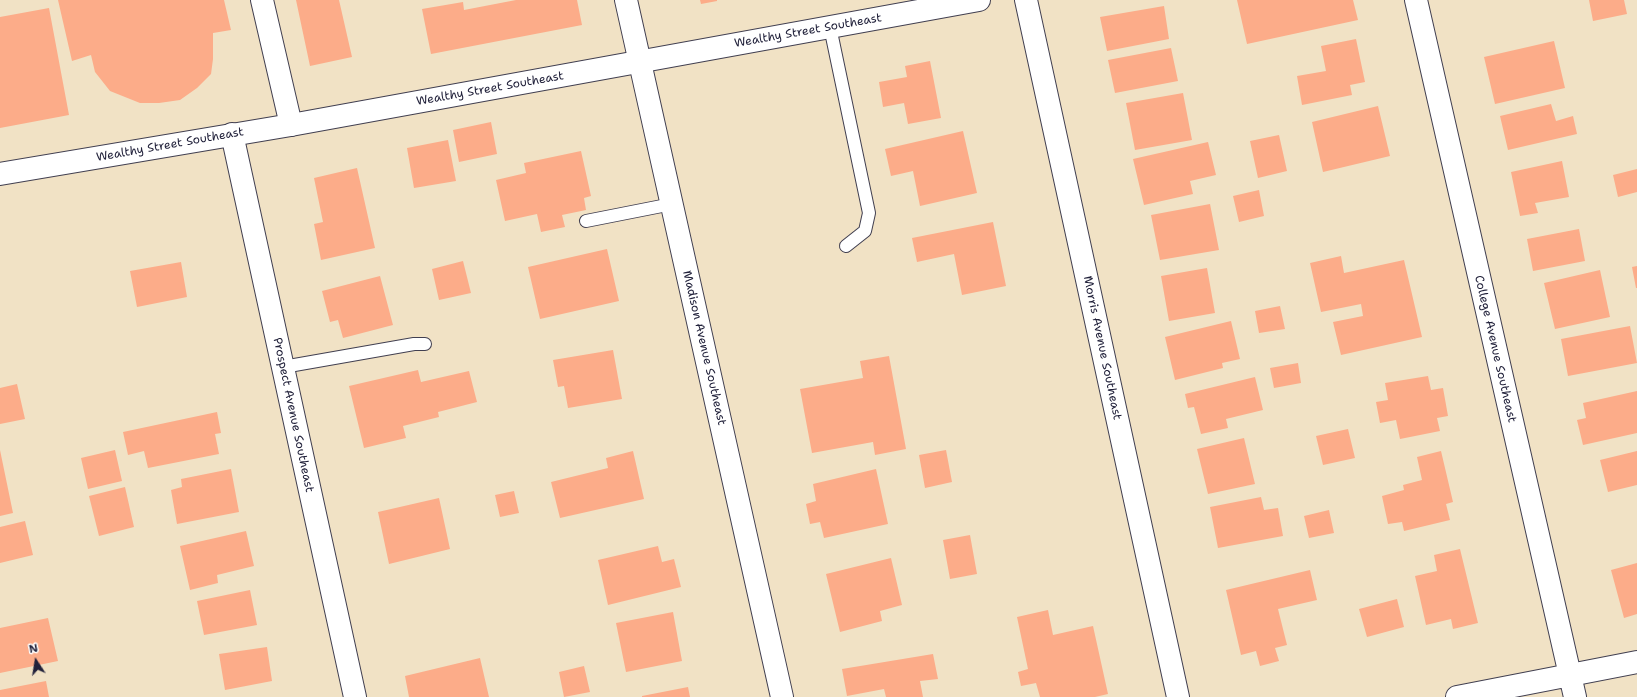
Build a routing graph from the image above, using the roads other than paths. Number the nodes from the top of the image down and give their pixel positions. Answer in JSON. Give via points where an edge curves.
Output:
{"nodes":[{"id":1,"x":262,"y":0,"type":"edge"},
{"id":2,"x":626,"y":0,"type":"edge"},
{"id":3,"x":979,"y":0,"type":"edge"},
{"id":4,"x":1026,"y":0,"type":"edge"},
{"id":5,"x":1416,"y":0,"type":"edge"},
{"id":6,"x":830,"y":27,"type":"junction"},
{"id":7,"x":640,"y":61,"type":"junction"},
{"id":8,"x":291,"y":125,"type":"junction"},
{"id":9,"x":232,"y":134,"type":"junction"},
{"id":10,"x":0,"y":174,"type":"edge"},
{"id":11,"x":672,"y":204,"type":"junction"},
{"id":12,"x":586,"y":221,"type":"dead end"},
{"id":13,"x":846,"y":246,"type":"dead end"},
{"id":14,"x":424,"y":344,"type":"dead end"},
{"id":15,"x":282,"y":367,"type":"junction"},
{"id":16,"x":1637,"y":662,"type":"edge"},
{"id":17,"x":1570,"y":675,"type":"junction"},
{"id":18,"x":355,"y":697,"type":"edge"},
{"id":19,"x":782,"y":697,"type":"edge"},
{"id":20,"x":1178,"y":697,"type":"edge"},
{"id":21,"x":1457,"y":697,"type":"edge"},
{"id":22,"x":1575,"y":697,"type":"edge"}],
"edges":[{"from":1,"to":8,"type":"street"},
{"from":2,"to":7,"type":"street","name":"Madison Avenue Southeast"},
{"from":3,"to":6,"type":"street","name":"Wealthy Street Southeast"},
{"from":4,"to":20,"type":"street","name":"Morris Avenue Southeast"},
{"from":5,"to":17,"type":"street","name":"College Avenue Southeast"},
{"from":6,"to":7,"type":"street","name":"Wealthy Street Southeast"},
{"from":6,"to":13,"type":"lane","via":[[869,213],[865,230]]},
{"from":7,"to":8,"type":"street","name":"Wealthy Street Southeast"},
{"from":7,"to":11,"type":"street","name":"Madison Avenue Southeast"},
{"from":8,"to":9,"type":"street","name":"Wealthy Street Southeast"},
{"from":9,"to":10,"type":"street","name":"Wealthy Street Southeast"},
{"from":9,"to":15,"type":"street","name":"Prospect Avenue Southeast"},
{"from":11,"to":12,"type":"lane"},
{"from":11,"to":19,"type":"street","name":"Madison Avenue Southeast"},
{"from":14,"to":15,"type":"lane"},
{"from":15,"to":18,"type":"street","name":"Prospect Avenue Southeast"},
{"from":16,"to":17,"type":"street"},
{"from":17,"to":21,"type":"street"},
{"from":17,"to":22,"type":"street","name":"College Avenue Southeast"}]}
